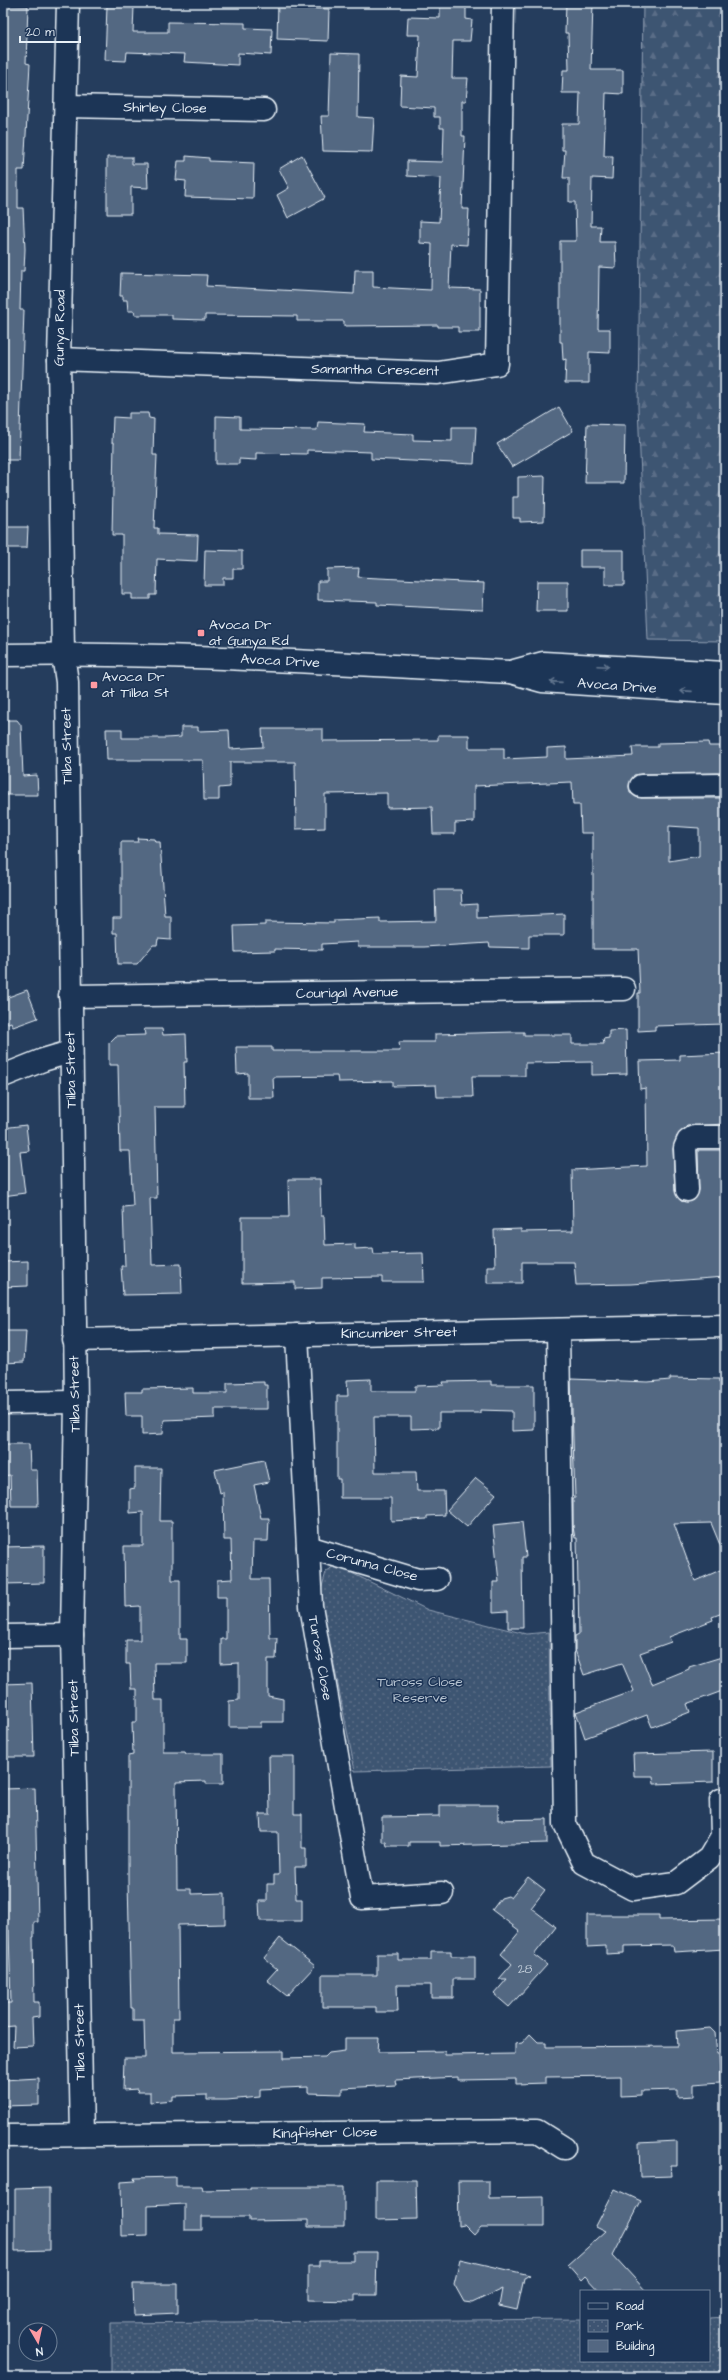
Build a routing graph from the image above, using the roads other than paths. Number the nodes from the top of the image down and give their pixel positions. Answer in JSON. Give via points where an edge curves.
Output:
{"nodes":[{"id":1,"x":68,"y":3,"type":"edge"},
{"id":2,"x":502,"y":3,"type":"edge"},
{"id":3,"x":66,"y":106,"type":"junction"},
{"id":4,"x":264,"y":110,"type":"dead end"},
{"id":5,"x":59,"y":359,"type":"junction"},
{"id":6,"x":63,"y":654,"type":"junction"},
{"id":7,"x":3,"y":655,"type":"edge"},
{"id":8,"x":510,"y":672,"type":"junction"},
{"id":9,"x":725,"y":673,"type":"edge"},
{"id":10,"x":725,"y":693,"type":"edge"},
{"id":11,"x":725,"y":785,"type":"edge"},
{"id":12,"x":641,"y":786,"type":"dead end"},
{"id":13,"x":624,"y":989,"type":"dead end"},
{"id":14,"x":70,"y":996,"type":"junction"},
{"id":15,"x":70,"y":1052,"type":"junction"},
{"id":16,"x":3,"y":1076,"type":"edge"},
{"id":17,"x":725,"y":1137,"type":"edge"},
{"id":18,"x":686,"y":1190,"type":"dead end"},
{"id":19,"x":725,"y":1326,"type":"edge"},
{"id":20,"x":558,"y":1330,"type":"junction"},
{"id":21,"x":297,"y":1335,"type":"junction"},
{"id":22,"x":74,"y":1340,"type":"junction"},
{"id":23,"x":76,"y":1402,"type":"junction"},
{"id":24,"x":3,"y":1403,"type":"edge"},
{"id":25,"x":308,"y":1547,"type":"junction"},
{"id":26,"x":436,"y":1579,"type":"dead end"},
{"id":27,"x":72,"y":1635,"type":"junction"},
{"id":28,"x":3,"y":1636,"type":"edge"},
{"id":29,"x":721,"y":1800,"type":"dead end"},
{"id":30,"x":442,"y":1893,"type":"dead end"},
{"id":31,"x":82,"y":2135,"type":"junction"},
{"id":32,"x":3,"y":2136,"type":"edge"},
{"id":33,"x":564,"y":2148,"type":"dead end"}],
"edges":[{"from":1,"to":3,"type":"street","name":"Gunya Road"},
{"from":2,"to":5,"type":"street","name":"Samantha Crescent","via":[[497,364],[438,373]]},
{"from":3,"to":4,"type":"street","name":"Shirley Close"},
{"from":3,"to":5,"type":"street","name":"Gunya Road"},
{"from":5,"to":6,"type":"street","name":"Gunya Road"},
{"from":6,"to":7,"type":"street","name":"Avoca Drive"},
{"from":6,"to":8,"type":"street","name":"Avoca Drive","via":[[200,657]]},
{"from":6,"to":14,"type":"street","name":"Tilba Street","via":[[66,682]]},
{"from":8,"to":9,"type":"street","name":"Avoca Drive","one_way":true,"via":[[543,662]]},
{"from":10,"to":8,"type":"street","name":"Avoca Drive","one_way":true,"via":[[542,681]]},
{"from":11,"to":12,"type":"street"},
{"from":13,"to":14,"type":"street","name":"Courigal Avenue"},
{"from":14,"to":15,"type":"street","name":"Tilba Street"},
{"from":15,"to":16,"type":"street"},
{"from":15,"to":22,"type":"street","name":"Tilba Street"},
{"from":17,"to":18,"type":"street","via":[[694,1137],[688,1140]]},
{"from":19,"to":20,"type":"street","name":"Kincumber Street"},
{"from":20,"to":21,"type":"street","name":"Kincumber Street"},
{"from":20,"to":29,"type":"street","via":[[565,1824],[584,1863],[633,1889],[676,1883],[709,1858],[722,1836]]},
{"from":21,"to":22,"type":"street","name":"Kincumber Street"},
{"from":21,"to":25,"type":"street","name":"Tuross Close"},
{"from":22,"to":23,"type":"street","name":"Tilba Street"},
{"from":23,"to":24,"type":"street"},
{"from":23,"to":27,"type":"street","name":"Tilba Street"},
{"from":25,"to":26,"type":"street","name":"Corunna Close","via":[[418,1580]]},
{"from":25,"to":30,"type":"street","name":"Tuross Close","via":[[312,1606],[362,1898]]},
{"from":27,"to":28,"type":"street"},
{"from":27,"to":31,"type":"street","name":"Tilba Street"},
{"from":31,"to":32,"type":"street","name":"Kingfisher Close"},
{"from":31,"to":33,"type":"street","name":"Kingfisher Close","via":[[537,2131]]}]}
